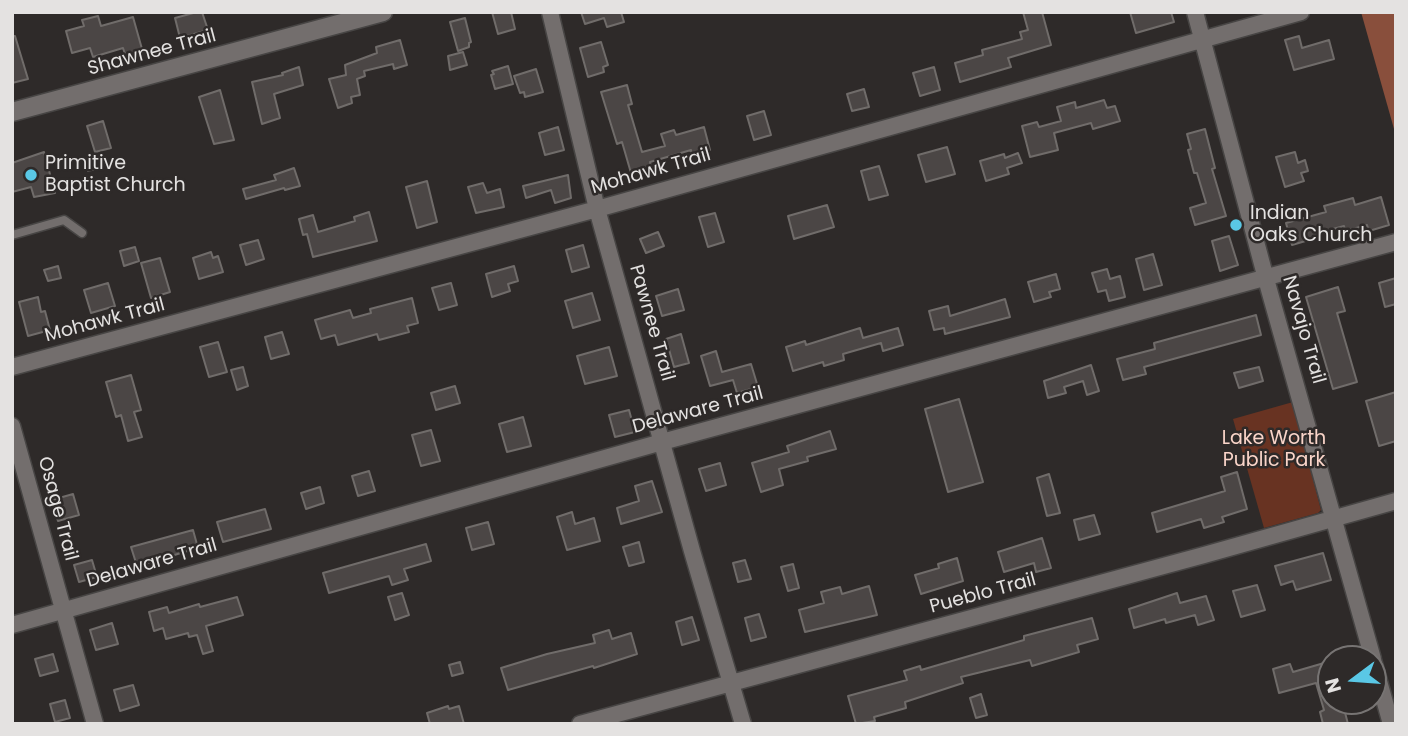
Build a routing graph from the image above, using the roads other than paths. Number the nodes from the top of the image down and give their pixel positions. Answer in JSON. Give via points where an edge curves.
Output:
{"nodes":[{"id":1,"x":383,"y":12,"type":"edge"},
{"id":2,"x":550,"y":12,"type":"edge"},
{"id":3,"x":1195,"y":12,"type":"edge"},
{"id":4,"x":1301,"y":12,"type":"edge"},
{"id":5,"x":1202,"y":40,"type":"junction"},
{"id":6,"x":12,"y":112,"type":"edge"},
{"id":7,"x":597,"y":209,"type":"junction"},
{"id":8,"x":82,"y":233,"type":"dead end"},
{"id":9,"x":12,"y":235,"type":"edge"},
{"id":10,"x":1396,"y":242,"type":"edge"},
{"id":11,"x":1266,"y":279,"type":"junction"},
{"id":12,"x":12,"y":367,"type":"edge"},
{"id":13,"x":12,"y":426,"type":"edge"},
{"id":14,"x":662,"y":442,"type":"junction"},
{"id":15,"x":1396,"y":501,"type":"edge"},
{"id":16,"x":1334,"y":518,"type":"junction"},
{"id":17,"x":63,"y":611,"type":"junction"},
{"id":18,"x":12,"y":625,"type":"edge"},
{"id":19,"x":1369,"y":645,"type":"edge"},
{"id":20,"x":732,"y":683,"type":"junction"},
{"id":21,"x":94,"y":724,"type":"edge"},
{"id":22,"x":580,"y":724,"type":"edge"},
{"id":23,"x":743,"y":724,"type":"edge"}],
"edges":[{"from":1,"to":6,"type":"street","name":"Shawnee Trail"},
{"from":2,"to":7,"type":"street","name":"Pawnee Trail"},
{"from":3,"to":5,"type":"street","name":"Navajo Trail"},
{"from":4,"to":5,"type":"street","name":"Mohawk Trail"},
{"from":5,"to":7,"type":"street","name":"Mohawk Trail"},
{"from":5,"to":11,"type":"street","name":"Navajo Trail"},
{"from":7,"to":12,"type":"street","name":"Mohawk Trail"},
{"from":7,"to":14,"type":"street","name":"Pawnee Trail"},
{"from":8,"to":9,"type":"lane","via":[[64,220]]},
{"from":10,"to":11,"type":"street","name":"Delaware Trail"},
{"from":11,"to":14,"type":"street","name":"Delaware Trail"},
{"from":11,"to":16,"type":"street","name":"Navajo Trail"},
{"from":13,"to":17,"type":"street","name":"Osage Trail"},
{"from":14,"to":17,"type":"street","name":"Delaware Trail"},
{"from":14,"to":20,"type":"street","name":"Pawnee Trail"},
{"from":15,"to":16,"type":"street","name":"Pueblo Trail"},
{"from":16,"to":19,"type":"street","name":"Navajo Trail"},
{"from":16,"to":20,"type":"street","name":"Pueblo Trail"},
{"from":17,"to":18,"type":"street","name":"Delaware Trail"},
{"from":17,"to":21,"type":"street","name":"Osage Trail"},
{"from":20,"to":22,"type":"street","name":"Pueblo Trail"},
{"from":20,"to":23,"type":"street","name":"Pawnee Trail"}]}
